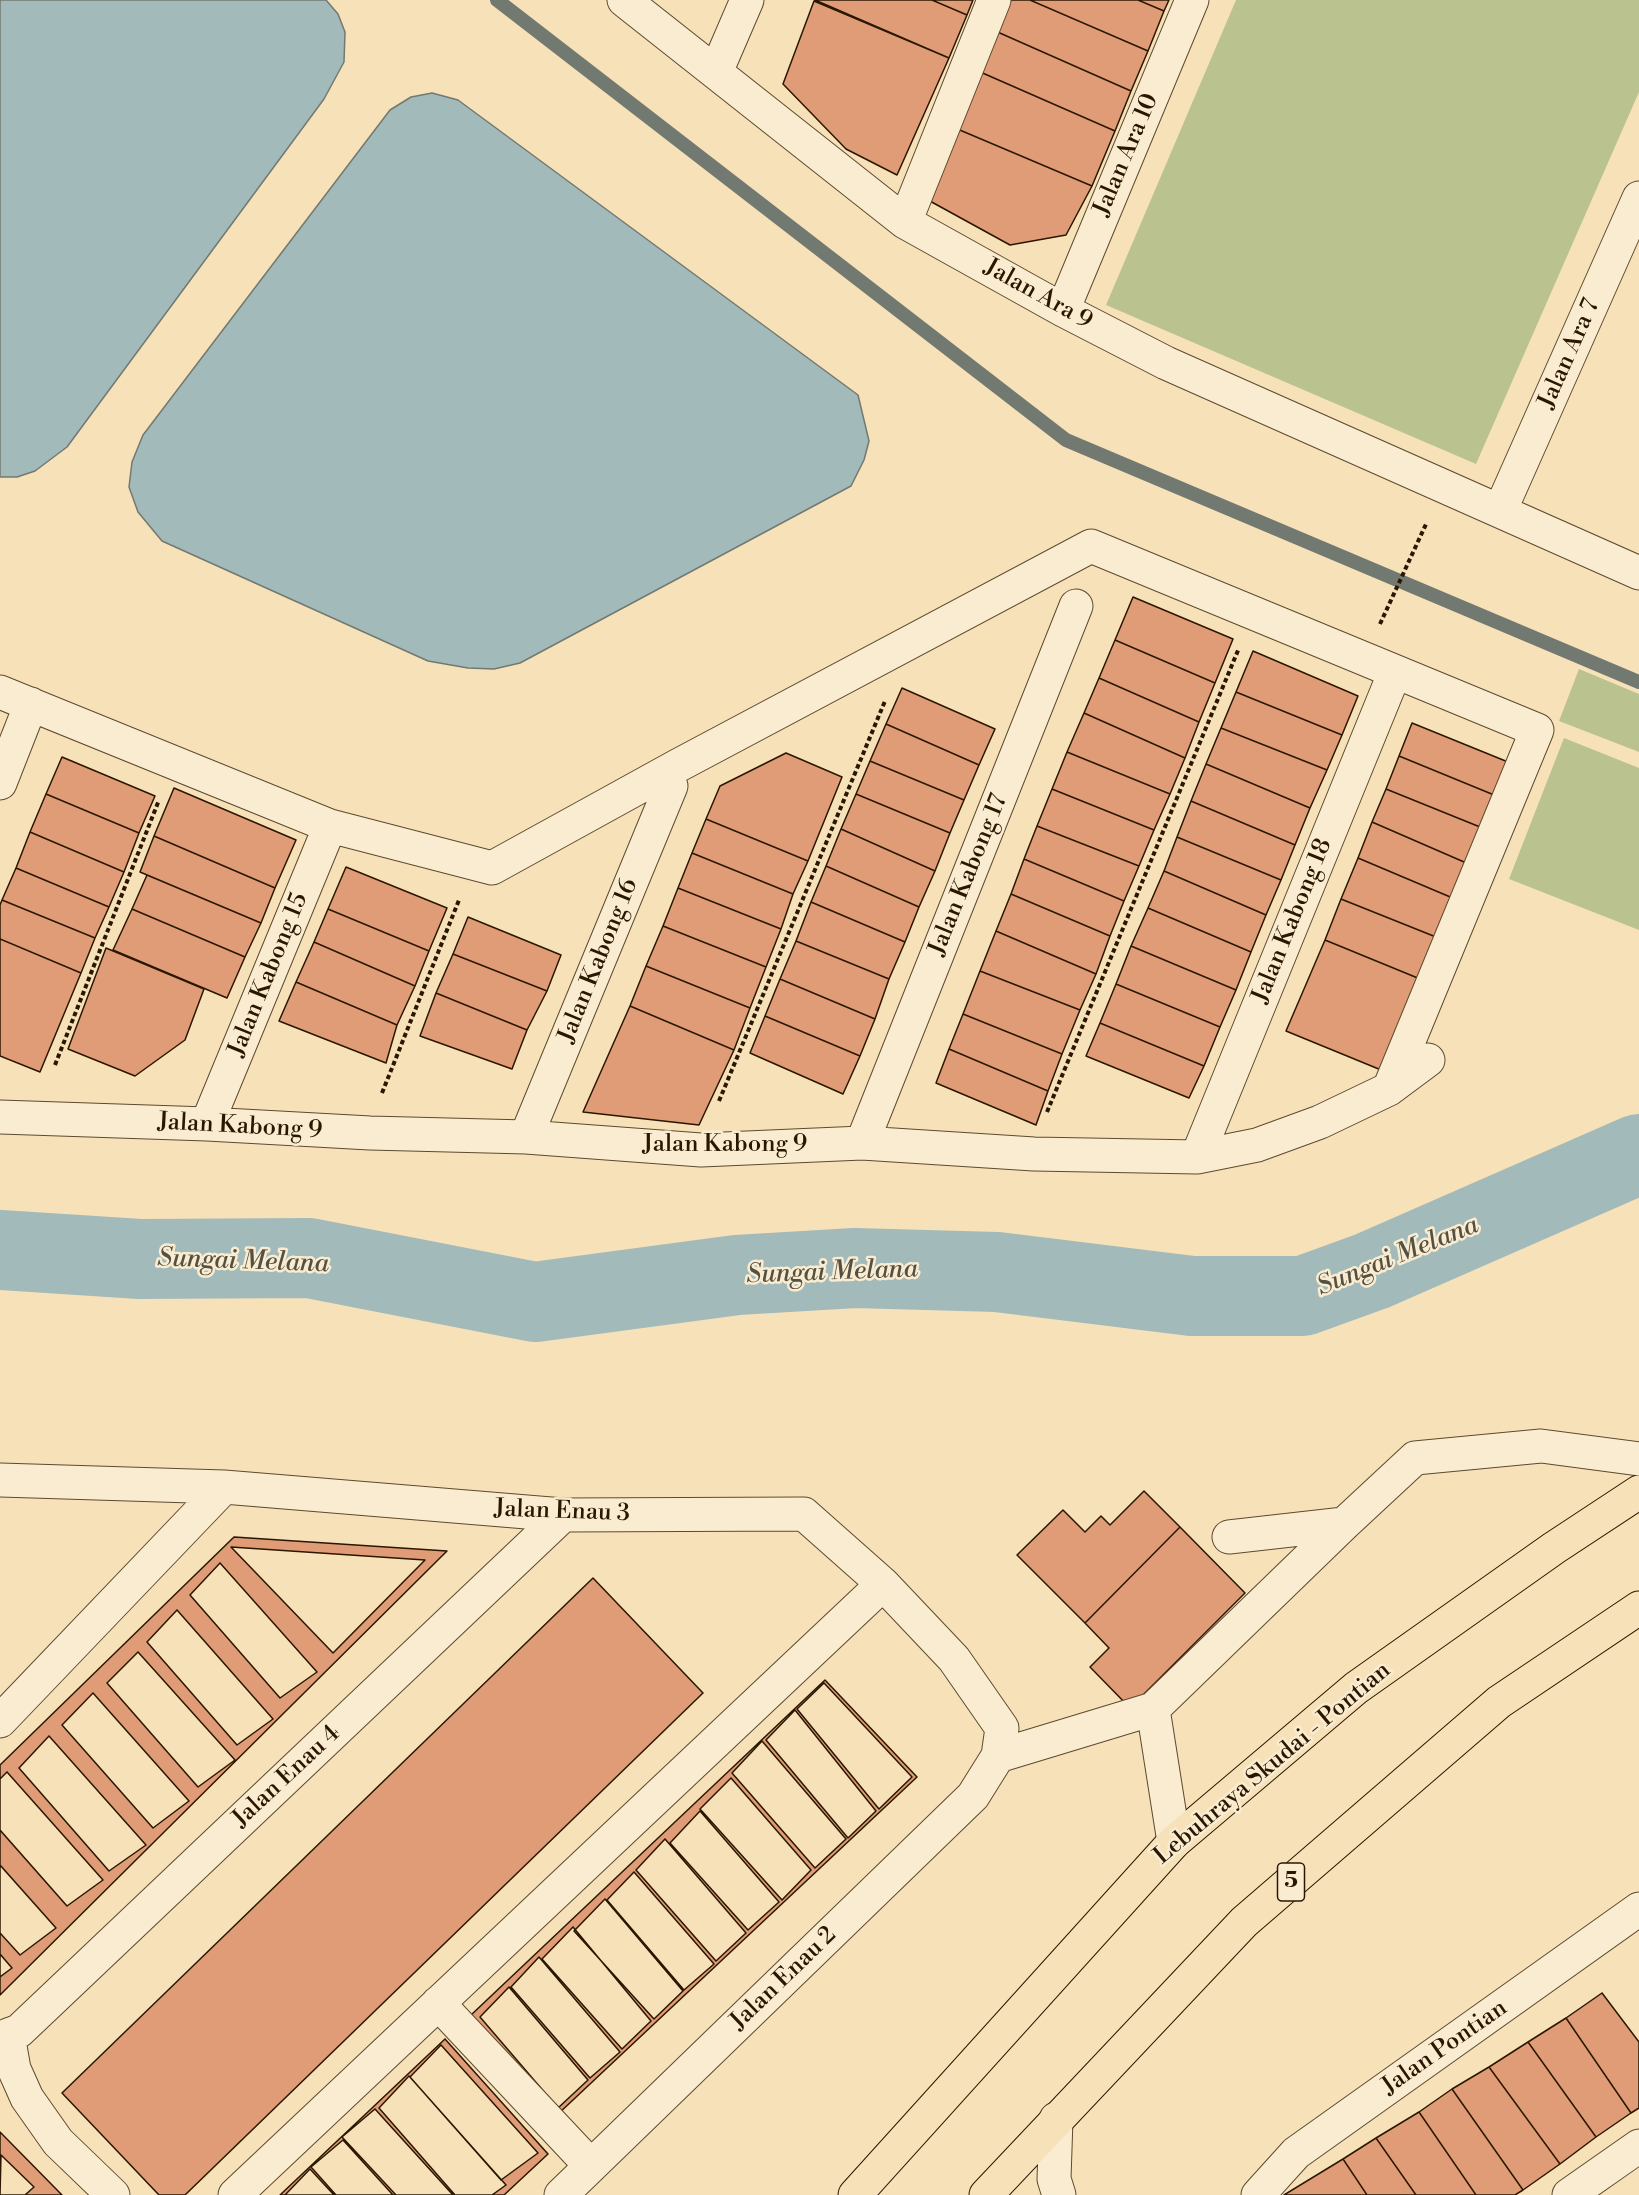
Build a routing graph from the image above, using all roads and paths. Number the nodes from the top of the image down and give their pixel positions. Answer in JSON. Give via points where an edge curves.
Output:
{"nodes":[{"id":1,"x":624,"y":0,"type":"edge"},
{"id":2,"x":747,"y":0,"type":"edge"},
{"id":3,"x":994,"y":0,"type":"edge"},
{"id":4,"x":1192,"y":0,"type":"edge"},
{"id":5,"x":716,"y":72,"type":"junction"},
{"id":6,"x":1639,"y":198,"type":"edge"},
{"id":7,"x":904,"y":222,"type":"junction"},
{"id":8,"x":1063,"y":310,"type":"junction"},
{"id":9,"x":1500,"y":511,"type":"junction"},
{"id":10,"x":1410,"y":559,"type":"dead end"},
{"id":11,"x":1639,"y":573,"type":"edge"},
{"id":12,"x":1076,"y":606,"type":"dead end"},
{"id":13,"x":1387,"y":608,"type":"dead end"},
{"id":14,"x":1254,"y":611,"type":"junction"},
{"id":15,"x":1390,"y":684,"type":"dead end"},
{"id":16,"x":0,"y":692,"type":"edge"},
{"id":17,"x":887,"y":697,"type":"dead end"},
{"id":18,"x":31,"y":704,"type":"junction"},
{"id":19,"x":173,"y":763,"type":"junction"},
{"id":20,"x":0,"y":783,"type":"edge"},
{"id":21,"x":671,"y":786,"type":"dead end"},
{"id":22,"x":330,"y":826,"type":"junction"},
{"id":23,"x":474,"y":862,"type":"junction"},
{"id":24,"x":1428,"y":1060,"type":"dead end"},
{"id":25,"x":55,"y":1065,"type":"dead end"},
{"id":26,"x":1389,"y":1089,"type":"junction"},
{"id":27,"x":379,"y":1100,"type":"dead end"},
{"id":28,"x":718,"y":1101,"type":"dead end"},
{"id":29,"x":1047,"y":1112,"type":"dead end"},
{"id":30,"x":0,"y":1117,"type":"edge"},
{"id":31,"x":207,"y":1124,"type":"junction"},
{"id":32,"x":526,"y":1137,"type":"junction"},
{"id":33,"x":862,"y":1143,"type":"junction"},
{"id":34,"x":1197,"y":1157,"type":"junction"},
{"id":35,"x":1639,"y":1459,"type":"edge"},
{"id":36,"x":0,"y":1479,"type":"edge"},
{"id":37,"x":224,"y":1487,"type":"junction"},
{"id":38,"x":1639,"y":1492,"type":"edge"},
{"id":39,"x":563,"y":1515,"type":"junction"},
{"id":40,"x":1344,"y":1524,"type":"junction"},
{"id":41,"x":1229,"y":1537,"type":"dead end"},
{"id":42,"x":883,"y":1584,"type":"junction"},
{"id":43,"x":1638,"y":1610,"type":"edge"},
{"id":44,"x":1153,"y":1709,"type":"junction"},
{"id":45,"x":0,"y":1721,"type":"edge"},
{"id":46,"x":998,"y":1756,"type":"junction"},
{"id":47,"x":1174,"y":1842,"type":"junction"},
{"id":48,"x":1639,"y":1909,"type":"edge"},
{"id":49,"x":438,"y":2003,"type":"junction"},
{"id":50,"x":4,"y":2034,"type":"edge"},
{"id":51,"x":1056,"y":2120,"type":"junction"},
{"id":52,"x":1639,"y":2146,"type":"edge"},
{"id":53,"x":591,"y":2166,"type":"junction"},
{"id":54,"x":113,"y":2195,"type":"edge"},
{"id":55,"x":235,"y":2195,"type":"edge"},
{"id":56,"x":561,"y":2195,"type":"edge"},
{"id":57,"x":855,"y":2195,"type":"edge"},
{"id":58,"x":986,"y":2195,"type":"edge"},
{"id":59,"x":1059,"y":2195,"type":"edge"},
{"id":60,"x":1258,"y":2195,"type":"edge"},
{"id":61,"x":1569,"y":2195,"type":"edge"}],
"edges":[{"from":1,"to":5,"type":"street","name":"Jalan Ara 9"},
{"from":2,"to":5,"type":"street"},
{"from":3,"to":7,"type":"street"},
{"from":4,"to":8,"type":"street","name":"Jalan Ara 10"},
{"from":5,"to":7,"type":"street","name":"Jalan Ara 9"},
{"from":6,"to":9,"type":"street","name":"Jalan Ara 7"},
{"from":7,"to":8,"type":"street","name":"Jalan Ara 9"},
{"from":8,"to":9,"type":"street","name":"Jalan Ara 9","via":[[1166,363]]},
{"from":9,"to":11,"type":"street","name":"Jalan Ara 9"},
{"from":10,"to":13,"type":"path"},
{"from":12,"to":33,"type":"street","name":"Jalan Kabong 17"},
{"from":14,"to":23,"type":"street","via":[[1091,546],[492,868]]},
{"from":14,"to":26,"type":"street","via":[[1537,730]]},
{"from":14,"to":29,"type":"path"},
{"from":15,"to":34,"type":"street","name":"Jalan Kabong 18"},
{"from":16,"to":18,"type":"street"},
{"from":17,"to":28,"type":"path"},
{"from":18,"to":19,"type":"street"},
{"from":18,"to":20,"type":"street"},
{"from":19,"to":22,"type":"street"},
{"from":19,"to":25,"type":"path"},
{"from":21,"to":32,"type":"street","name":"Jalan Kabong 16"},
{"from":22,"to":23,"type":"street"},
{"from":22,"to":31,"type":"street","name":"Jalan Kabong 15"},
{"from":23,"to":27,"type":"path"},
{"from":24,"to":26,"type":"street","name":"Jalan Kabong 9"},
{"from":26,"to":34,"type":"street","name":"Jalan Kabong 9","via":[[1320,1122],[1257,1145]]},
{"from":30,"to":31,"type":"street","name":"Jalan Kabong 9"},
{"from":31,"to":32,"type":"street","name":"Jalan Kabong 9"},
{"from":32,"to":33,"type":"street","name":"Jalan Kabong 9","via":[[701,1150]]},
{"from":33,"to":34,"type":"street","name":"Jalan Kabong 9","via":[[1034,1154]]},
{"from":35,"to":40,"type":"street","via":[[1541,1446],[1415,1458]]},
{"from":36,"to":37,"type":"street","name":"Jalan Enau 3"},
{"from":37,"to":39,"type":"street","name":"Jalan Enau 3"},
{"from":37,"to":45,"type":"street"},
{"from":38,"to":47,"type":"highway","name":"Lebuhraya Skudai - Pontian","via":[[1356,1688]]},
{"from":39,"to":42,"type":"street","name":"Jalan Enau 3","via":[[804,1514]]},
{"from":39,"to":50,"type":"street","name":"Jalan Enau 4","via":[[19,2031]]},
{"from":40,"to":41,"type":"street"},
{"from":40,"to":44,"type":"street"},
{"from":42,"to":46,"type":"street","name":"Jalan Enau 3","via":[[954,1659],[1002,1728]]},
{"from":42,"to":49,"type":"street"},
{"from":43,"to":51,"type":"highway","number":"5","via":[[1498,1702],[1244,1922]]},
{"from":44,"to":46,"type":"street"},
{"from":44,"to":47,"type":"street"},
{"from":46,"to":53,"type":"street","name":"Jalan Enau 2","via":[[973,1796]]},
{"from":47,"to":57,"type":"highway","name":"Lebuhraya Skudai - Pontian"},
{"from":48,"to":60,"type":"street","name":"Jalan Pontian","via":[[1296,2153]]},
{"from":49,"to":53,"type":"street"},
{"from":49,"to":55,"type":"street"},
{"from":50,"to":54,"type":"street","via":[[27,2098],[58,2142]]},
{"from":51,"to":58,"type":"highway","number":"5"},
{"from":51,"to":59,"type":"street","via":[[1054,2179]]},
{"from":52,"to":61,"type":"street"},
{"from":53,"to":56,"type":"street","name":"Jalan Enau 2"}]}
